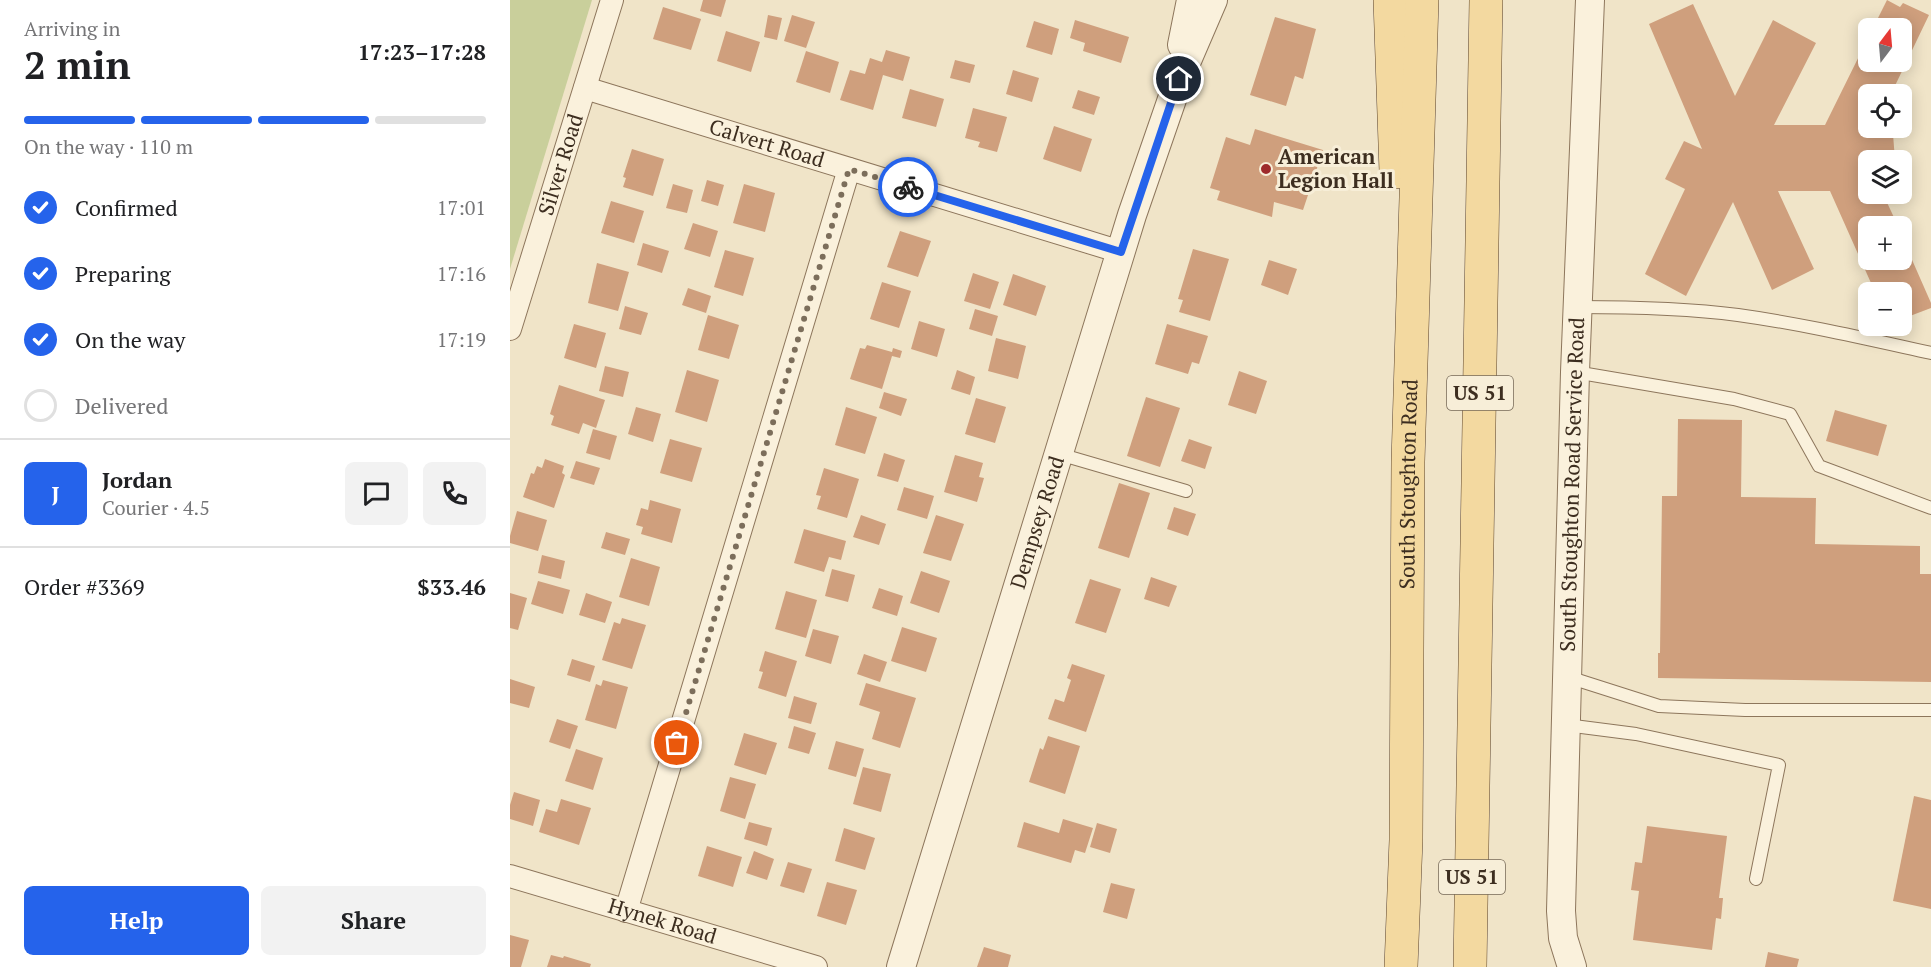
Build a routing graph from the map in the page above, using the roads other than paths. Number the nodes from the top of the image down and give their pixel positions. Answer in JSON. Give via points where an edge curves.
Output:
{"nodes":[{"id":1,"x":612,"y":0,"type":"edge"},
{"id":2,"x":1191,"y":0,"type":"edge"},
{"id":3,"x":1212,"y":0,"type":"edge"},
{"id":4,"x":1390,"y":0,"type":"edge"},
{"id":5,"x":1422,"y":0,"type":"edge"},
{"id":6,"x":1486,"y":0,"type":"edge"},
{"id":7,"x":1590,"y":0,"type":"edge"},
{"id":8,"x":1179,"y":79,"type":"junction"},
{"id":9,"x":585,"y":88,"type":"junction"},
{"id":10,"x":849,"y":169,"type":"junction"},
{"id":11,"x":1121,"y":252,"type":"junction"},
{"id":12,"x":1578,"y":307,"type":"junction"},
{"id":13,"x":510,"y":329,"type":"edge"},
{"id":14,"x":1931,"y":353,"type":"edge"},
{"id":15,"x":1575,"y":372,"type":"junction"},
{"id":16,"x":1059,"y":454,"type":"junction"},
{"id":17,"x":1408,"y":462,"type":"junction"},
{"id":18,"x":1186,"y":491,"type":"dead end"},
{"id":19,"x":1931,"y":508,"type":"edge"},
{"id":20,"x":1566,"y":676,"type":"junction"},
{"id":21,"x":1931,"y":710,"type":"edge"},
{"id":22,"x":1565,"y":725,"type":"junction"},
{"id":23,"x":510,"y":876,"type":"edge"},
{"id":24,"x":1756,"y":879,"type":"dead end"},
{"id":25,"x":626,"y":911,"type":"junction"},
{"id":26,"x":816,"y":967,"type":"edge"},
{"id":27,"x":901,"y":967,"type":"edge"},
{"id":28,"x":1401,"y":967,"type":"edge"},
{"id":29,"x":1470,"y":967,"type":"edge"},
{"id":30,"x":1572,"y":967,"type":"edge"}],
"edges":[{"from":1,"to":9,"type":"street","name":"Silver Road"},
{"from":2,"to":8,"type":"street","name":"Dempsey Road"},
{"from":3,"to":8,"type":"street","name":"Dempsey Road"},
{"from":4,"to":17,"type":"main road"},
{"from":5,"to":17,"type":"main road","name":"South Stoughton Road"},
{"from":6,"to":29,"type":"main road","number":"US 51"},
{"from":7,"to":12,"type":"street","name":"South Stoughton Road Service Road"},
{"from":8,"to":11,"type":"street","name":"Dempsey Road"},
{"from":9,"to":10,"type":"street","name":"Calvert Road"},
{"from":9,"to":13,"type":"street","name":"Silver Road"},
{"from":10,"to":11,"type":"street","name":"Calvert Road"},
{"from":10,"to":25,"type":"street"},
{"from":11,"to":16,"type":"street","name":"Dempsey Road"},
{"from":12,"to":14,"type":"lane","via":[[1737,315]]},
{"from":12,"to":15,"type":"street","name":"South Stoughton Road Service Road"},
{"from":15,"to":19,"type":"lane","via":[[1734,399],[1790,414],[1819,466]]},
{"from":15,"to":20,"type":"street","name":"South Stoughton Road Service Road"},
{"from":16,"to":18,"type":"lane"},
{"from":16,"to":27,"type":"street","name":"Dempsey Road"},
{"from":17,"to":28,"type":"main road","name":"South Stoughton Road","via":[[1407,840]]},
{"from":20,"to":21,"type":"lane","via":[[1659,706]]},
{"from":20,"to":22,"type":"street","name":"South Stoughton Road Service Road"},
{"from":22,"to":24,"type":"lane","via":[[1636,734],[1779,765]]},
{"from":22,"to":30,"type":"street","name":"South Stoughton Road Service Road","via":[[1561,912],[1563,938]]},
{"from":23,"to":25,"type":"street","name":"Hynek Road"},
{"from":25,"to":26,"type":"street","name":"Hynek Road"}]}
